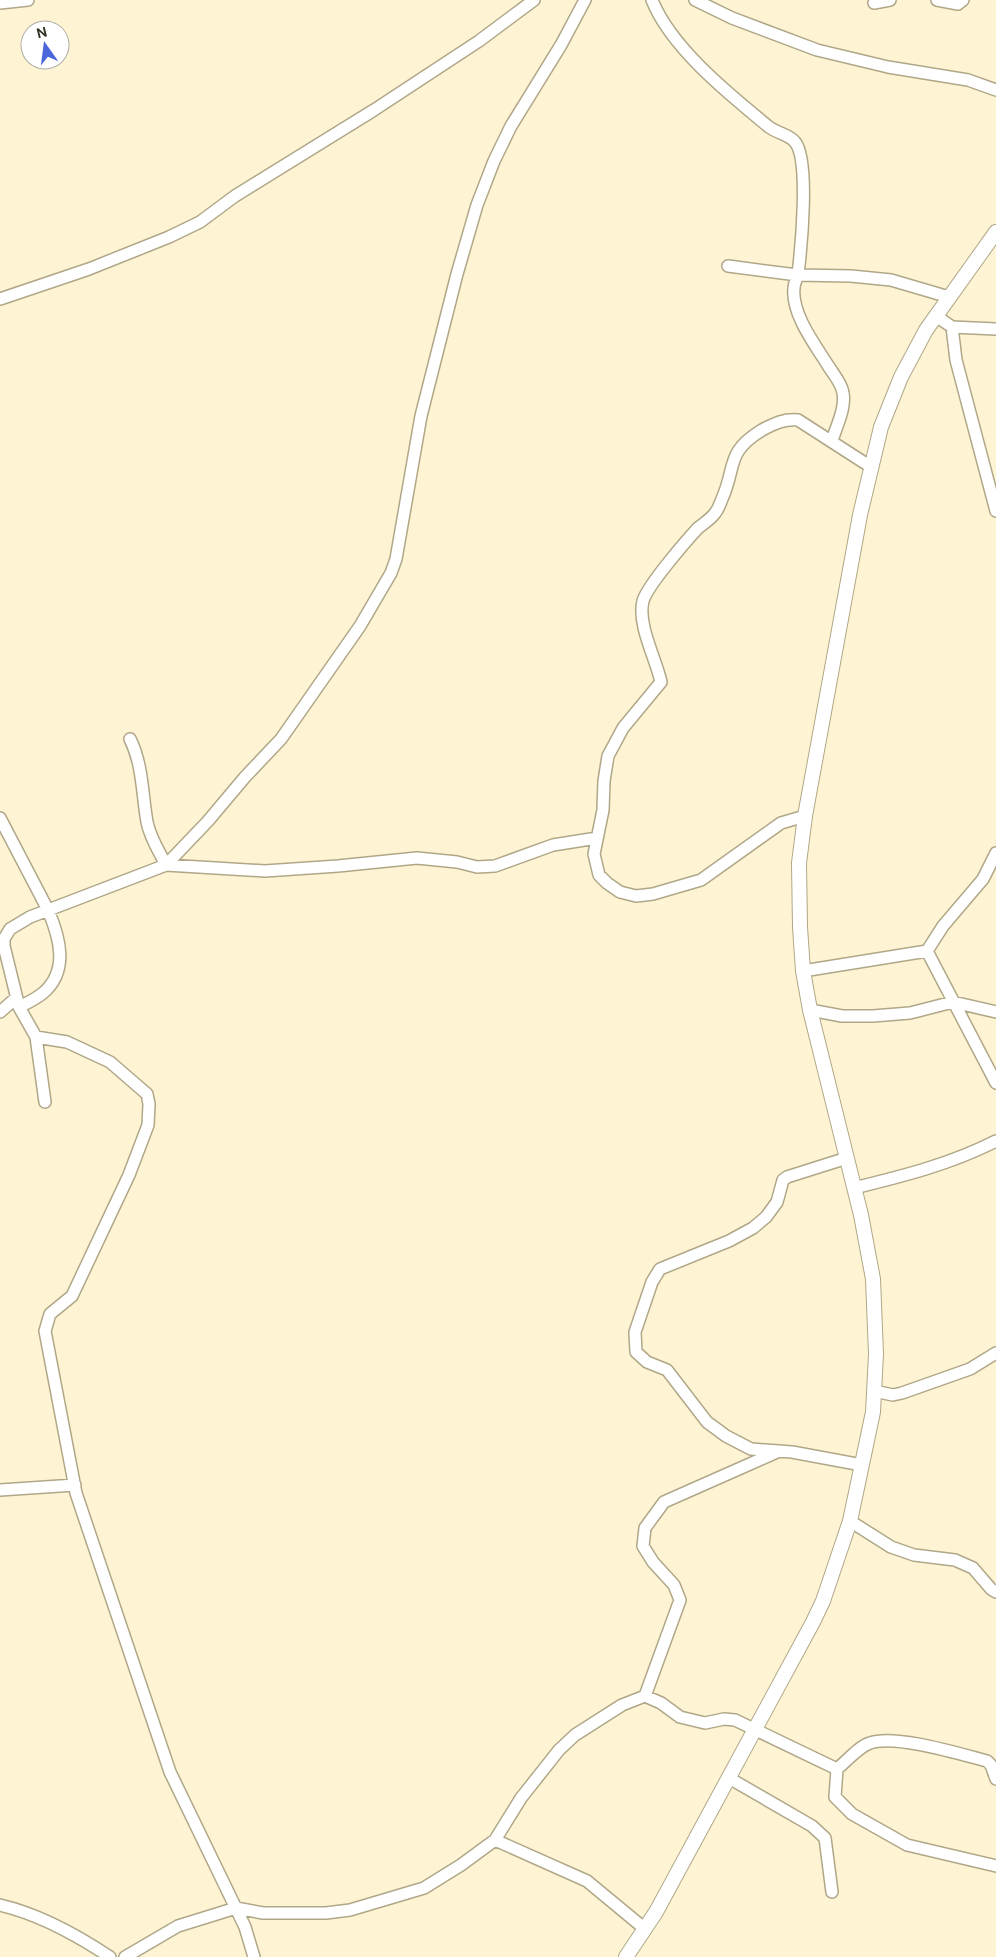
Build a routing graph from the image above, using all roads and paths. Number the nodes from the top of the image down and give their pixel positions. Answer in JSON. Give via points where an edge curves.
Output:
{"nodes":[{"id":1,"x":28,"y":0,"type":"edge"},
{"id":2,"x":534,"y":0,"type":"edge"},
{"id":3,"x":585,"y":0,"type":"edge"},
{"id":4,"x":652,"y":0,"type":"edge"},
{"id":5,"x":695,"y":0,"type":"edge"},
{"id":6,"x":890,"y":0,"type":"edge"},
{"id":7,"x":937,"y":0,"type":"edge"},
{"id":8,"x":963,"y":0,"type":"edge"},
{"id":9,"x":0,"y":3,"type":"edge"},
{"id":10,"x":874,"y":3,"type":"dead end"},
{"id":11,"x":996,"y":90,"type":"edge"},
{"id":12,"x":996,"y":232,"type":"edge"},
{"id":13,"x":728,"y":266,"type":"dead end"},
{"id":14,"x":797,"y":275,"type":"junction"},
{"id":15,"x":949,"y":297,"type":"junction"},
{"id":16,"x":0,"y":299,"type":"edge"},
{"id":17,"x":936,"y":316,"type":"junction"},
{"id":18,"x":952,"y":327,"type":"junction"},
{"id":19,"x":996,"y":329,"type":"edge"},
{"id":20,"x":832,"y":441,"type":"junction"},
{"id":21,"x":871,"y":467,"type":"junction"},
{"id":22,"x":996,"y":511,"type":"edge"},
{"id":23,"x":130,"y":739,"type":"dead end"},
{"id":24,"x":805,"y":816,"type":"junction"},
{"id":25,"x":0,"y":818,"type":"edge"},
{"id":26,"x":597,"y":838,"type":"junction"},
{"id":27,"x":996,"y":853,"type":"edge"},
{"id":28,"x":166,"y":865,"type":"junction"},
{"id":29,"x":993,"y":867,"type":"edge"},
{"id":30,"x":48,"y":910,"type":"junction"},
{"id":31,"x":927,"y":950,"type":"junction"},
{"id":32,"x":803,"y":971,"type":"junction"},
{"id":33,"x":18,"y":1002,"type":"junction"},
{"id":34,"x":953,"y":1002,"type":"junction"},
{"id":35,"x":810,"y":1010,"type":"junction"},
{"id":36,"x":0,"y":1012,"type":"edge"},
{"id":37,"x":996,"y":1012,"type":"edge"},
{"id":38,"x":36,"y":1037,"type":"junction"},
{"id":39,"x":996,"y":1083,"type":"edge"},
{"id":40,"x":45,"y":1102,"type":"dead end"},
{"id":41,"x":996,"y":1141,"type":"edge"},
{"id":42,"x":847,"y":1158,"type":"junction"},
{"id":43,"x":854,"y":1188,"type":"junction"},
{"id":44,"x":996,"y":1353,"type":"edge"},
{"id":45,"x":874,"y":1391,"type":"junction"},
{"id":46,"x":778,"y":1452,"type":"junction"},
{"id":47,"x":862,"y":1465,"type":"junction"},
{"id":48,"x":75,"y":1485,"type":"junction"},
{"id":49,"x":0,"y":1490,"type":"edge"},
{"id":50,"x":850,"y":1521,"type":"junction"},
{"id":51,"x":996,"y":1592,"type":"edge"},
{"id":52,"x":646,"y":1696,"type":"junction"},
{"id":53,"x":755,"y":1731,"type":"junction"},
{"id":54,"x":838,"y":1769,"type":"junction"},
{"id":55,"x":729,"y":1778,"type":"junction"},
{"id":56,"x":996,"y":1779,"type":"edge"},
{"id":57,"x":495,"y":1840,"type":"junction"},
{"id":58,"x":996,"y":1866,"type":"edge"},
{"id":59,"x":832,"y":1892,"type":"dead end"},
{"id":60,"x":0,"y":1905,"type":"edge"},
{"id":61,"x":236,"y":1908,"type":"junction"},
{"id":62,"x":260,"y":1913,"type":"junction"},
{"id":63,"x":245,"y":1927,"type":"junction"},
{"id":64,"x":645,"y":1928,"type":"junction"},
{"id":65,"x":110,"y":1957,"type":"edge"},
{"id":66,"x":125,"y":1957,"type":"edge"},
{"id":67,"x":254,"y":1957,"type":"edge"},
{"id":68,"x":626,"y":1957,"type":"edge"}],
"edges":[{"from":1,"to":9,"type":"street"},
{"from":2,"to":16,"type":"street","via":[[479,41],[235,196],[200,222],[169,238]]},
{"from":3,"to":28,"type":"street","via":[[511,126],[477,205],[421,416],[391,574],[360,626],[281,739]]},
{"from":4,"to":14,"type":"street","via":[[678,43],[722,87],[772,129],[795,142],[802,156],[803,194]]},
{"from":5,"to":11,"type":"street","via":[[732,18],[817,50],[888,67],[968,80]]},
{"from":6,"to":10,"type":"street"},
{"from":7,"to":8,"type":"street","via":[[958,4]]},
{"from":12,"to":15,"type":"main road"},
{"from":13,"to":14,"type":"street"},
{"from":14,"to":15,"type":"street","via":[[891,280]]},
{"from":14,"to":20,"type":"street","via":[[794,288],[796,308],[844,393]]},
{"from":15,"to":17,"type":"main road"},
{"from":17,"to":18,"type":"street"},
{"from":17,"to":21,"type":"main road","via":[[901,377]]},
{"from":18,"to":19,"type":"street"},
{"from":18,"to":22,"type":"street","via":[[956,360]]},
{"from":20,"to":21,"type":"street"},
{"from":20,"to":26,"type":"street","via":[[798,420],[787,419],[752,437],[732,461],[726,491],[716,513],[697,530],[644,599],[644,628],[661,682],[623,728],[608,756]]},
{"from":21,"to":24,"type":"main road"},
{"from":23,"to":28,"type":"street","via":[[136,752],[147,822]]},
{"from":24,"to":26,"type":"street","via":[[781,823],[701,880],[636,896],[620,892],[599,875],[594,854]]},
{"from":24,"to":32,"type":"main road","via":[[799,863]]},
{"from":25,"to":30,"type":"street"},
{"from":26,"to":28,"type":"street","via":[[552,845],[486,867],[417,858],[265,871]]},
{"from":27,"to":29,"type":"street"},
{"from":28,"to":30,"type":"street"},
{"from":29,"to":31,"type":"street"},
{"from":30,"to":33,"type":"street","via":[[61,950],[57,972],[52,984],[42,994]]},
{"from":30,"to":33,"type":"street","via":[[14,926],[4,940]]},
{"from":31,"to":32,"type":"street"},
{"from":31,"to":34,"type":"street"},
{"from":32,"to":35,"type":"main road"},
{"from":33,"to":36,"type":"street"},
{"from":33,"to":38,"type":"street"},
{"from":34,"to":35,"type":"street","via":[[910,1014],[842,1016]]},
{"from":34,"to":37,"type":"street"},
{"from":34,"to":39,"type":"street"},
{"from":35,"to":42,"type":"main road"},
{"from":38,"to":40,"type":"street"},
{"from":38,"to":48,"type":"street","via":[[67,1042],[110,1062],[146,1094],[149,1104],[148,1126],[125,1183],[72,1296],[50,1314],[45,1331]]},
{"from":41,"to":43,"type":"street","via":[[919,1172]]},
{"from":42,"to":43,"type":"main road"},
{"from":42,"to":46,"type":"street","via":[[787,1177],[783,1180],[777,1202],[753,1228],[660,1269],[652,1282],[635,1332],[636,1352],[647,1362],[667,1370],[707,1422],[751,1449]]},
{"from":43,"to":45,"type":"main road","via":[[873,1279]]},
{"from":44,"to":45,"type":"street","via":[[970,1369],[902,1393],[893,1395]]},
{"from":45,"to":47,"type":"main road"},
{"from":46,"to":47,"type":"street"},
{"from":46,"to":52,"type":"street","via":[[664,1502],[645,1528],[643,1546],[652,1562],[674,1585],[680,1600]]},
{"from":47,"to":50,"type":"main road"},
{"from":48,"to":49,"type":"street"},
{"from":48,"to":61,"type":"street","via":[[170,1772]]},
{"from":50,"to":51,"type":"street","via":[[891,1547],[914,1555],[956,1560],[973,1568]]},
{"from":50,"to":53,"type":"main road","via":[[823,1601]]},
{"from":52,"to":53,"type":"street","via":[[680,1717],[706,1723],[735,1720]]},
{"from":52,"to":57,"type":"street","via":[[622,1705],[575,1735],[559,1750],[521,1798]]},
{"from":53,"to":54,"type":"street"},
{"from":53,"to":55,"type":"main road"},
{"from":54,"to":56,"type":"street","via":[[871,1742],[900,1741],[987,1761]]},
{"from":54,"to":58,"type":"street","via":[[835,1797],[852,1814],[907,1846]]},
{"from":55,"to":59,"type":"street","via":[[812,1826],[825,1838]]},
{"from":55,"to":64,"type":"main road"},
{"from":57,"to":62,"type":"street","via":[[424,1888],[350,1910]]},
{"from":57,"to":64,"type":"street","via":[[587,1881]]},
{"from":60,"to":65,"type":"street","via":[[38,1917]]},
{"from":61,"to":62,"type":"street"},
{"from":61,"to":63,"type":"street"},
{"from":61,"to":66,"type":"street","via":[[178,1926]]},
{"from":62,"to":63,"type":"street"},
{"from":63,"to":67,"type":"street"},
{"from":64,"to":68,"type":"main road"}]}
